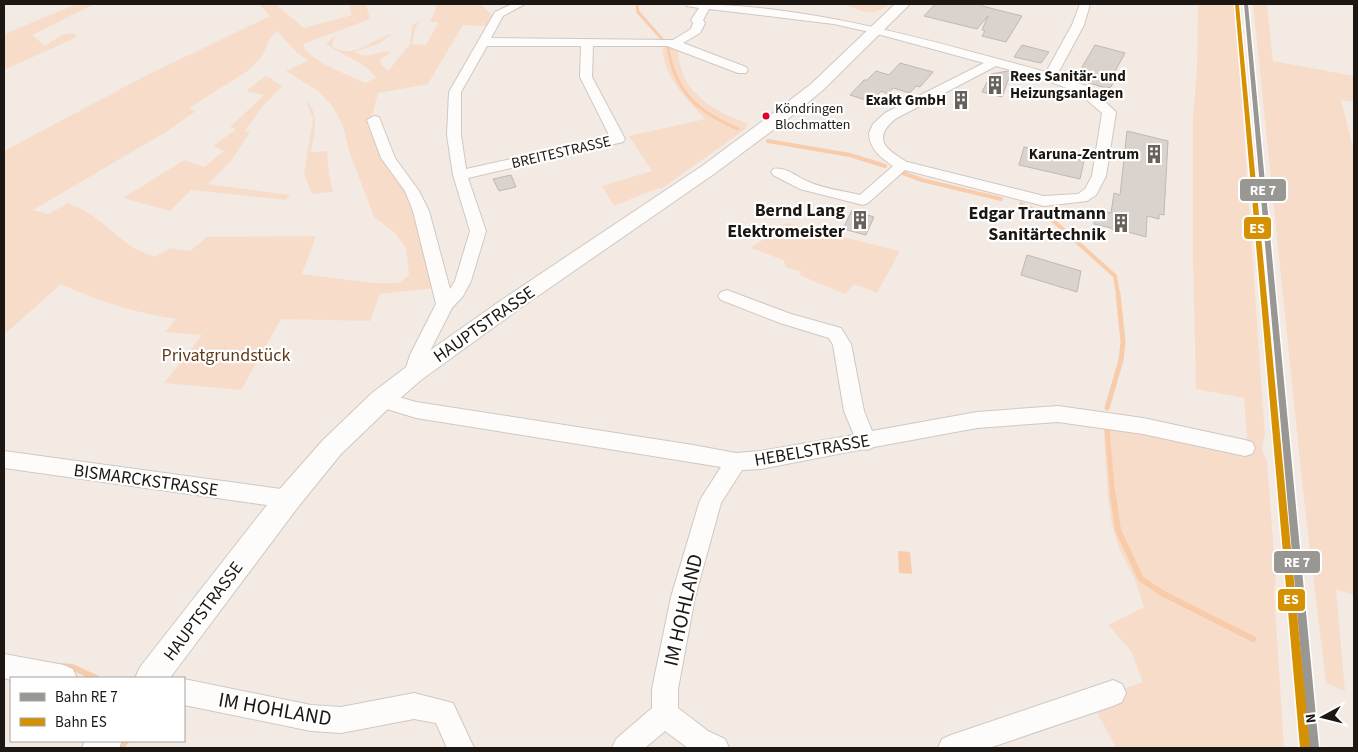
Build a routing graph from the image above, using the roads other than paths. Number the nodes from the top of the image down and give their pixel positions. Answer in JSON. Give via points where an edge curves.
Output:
{"nodes":[{"id":1,"x":520,"y":4,"type":"edge"},
{"id":2,"x":691,"y":4,"type":"edge"},
{"id":3,"x":1085,"y":4,"type":"edge"},
{"id":4,"x":706,"y":6,"type":"junction"},
{"id":5,"x":900,"y":6,"type":"edge"},
{"id":6,"x":844,"y":23,"type":"junction"},
{"id":7,"x":876,"y":30,"type":"junction"},
{"id":8,"x":482,"y":42,"type":"junction"},
{"id":9,"x":587,"y":42,"type":"junction"},
{"id":10,"x":674,"y":44,"type":"junction"},
{"id":11,"x":993,"y":63,"type":"junction"},
{"id":12,"x":742,"y":70,"type":"dead end"},
{"id":13,"x":1050,"y":77,"type":"junction"},
{"id":14,"x":374,"y":120,"type":"dead end"},
{"id":15,"x":902,"y":165,"type":"junction"},
{"id":16,"x":778,"y":172,"type":"dead end"},
{"id":17,"x":460,"y":175,"type":"junction"},
{"id":18,"x":727,"y":296,"type":"dead end"},
{"id":19,"x":445,"y":304,"type":"junction"},
{"id":20,"x":413,"y":374,"type":"junction"},
{"id":21,"x":380,"y":400,"type":"junction"},
{"id":22,"x":867,"y":442,"type":"junction"},
{"id":23,"x":1245,"y":448,"type":"dead end"},
{"id":24,"x":4,"y":459,"type":"edge"},
{"id":25,"x":736,"y":462,"type":"junction"},
{"id":26,"x":288,"y":499,"type":"junction"},
{"id":27,"x":4,"y":666,"type":"edge"},
{"id":28,"x":59,"y":677,"type":"edge"},
{"id":29,"x":152,"y":677,"type":"edge"},
{"id":30,"x":185,"y":692,"type":"edge"},
{"id":31,"x":1113,"y":693,"type":"dead end"},
{"id":32,"x":665,"y":714,"type":"junction"},
{"id":33,"x":461,"y":748,"type":"edge"},
{"id":34,"x":625,"y":748,"type":"edge"},
{"id":35,"x":716,"y":748,"type":"edge"},
{"id":36,"x":951,"y":748,"type":"edge"}],
"edges":[{"from":1,"to":8,"type":"street","via":[[499,14]]},
{"from":2,"to":4,"type":"street"},
{"from":3,"to":13,"type":"street","via":[[1078,25]]},
{"from":4,"to":6,"type":"street"},
{"from":4,"to":10,"type":"street","via":[[697,20],[696,30]]},
{"from":5,"to":6,"type":"street","via":[[878,17]]},
{"from":5,"to":7,"type":"main road","name":"HAUPTSTRASSE"},
{"from":6,"to":7,"type":"street"},
{"from":7,"to":11,"type":"street"},
{"from":7,"to":20,"type":"main road","name":"HAUPTSTRASSE","via":[[817,87],[708,170]]},
{"from":8,"to":9,"type":"street"},
{"from":8,"to":17,"type":"street","via":[[454,92],[454,135]]},
{"from":9,"to":10,"type":"street"},
{"from":9,"to":17,"type":"street","name":"BREITESTRASSE","via":[[586,77],[618,139]]},
{"from":10,"to":12,"type":"street"},
{"from":11,"to":13,"type":"street"},
{"from":11,"to":15,"type":"street","via":[[890,116],[877,128],[875,136],[880,147]]},
{"from":13,"to":15,"type":"street","via":[[1084,90],[1109,112],[1099,176],[1091,192],[1082,198],[1044,201]]},
{"from":14,"to":19,"type":"street","via":[[388,158],[412,191],[421,211]]},
{"from":15,"to":16,"type":"street","via":[[863,200],[805,186]]},
{"from":17,"to":19,"type":"street","via":[[478,231],[463,281]]},
{"from":18,"to":22,"type":"street","via":[[786,319],[835,333],[842,344],[854,412]]},
{"from":19,"to":20,"type":"street"},
{"from":20,"to":21,"type":"main road","name":"HAUPTSTRASSE"},
{"from":21,"to":25,"type":"street","name":"HEBELSTRASSE","via":[[416,410],[684,451]]},
{"from":21,"to":26,"type":"main road","name":"HAUPTSTRASSE","via":[[332,447]]},
{"from":22,"to":23,"type":"street","name":"HEBELSTRASSE","via":[[977,420],[1058,414],[1143,426]]},
{"from":22,"to":25,"type":"street","name":"HEBELSTRASSE"},
{"from":24,"to":26,"type":"street","name":"BISMARCKSTRASSE"},
{"from":25,"to":32,"type":"street","name":"IM HOHLAND","via":[[711,500],[683,597],[665,689]]},
{"from":26,"to":29,"type":"main road","name":"HAUPTSTRASSE"},
{"from":27,"to":28,"type":"street"},
{"from":30,"to":33,"type":"street","name":"IM HOHLAND","via":[[311,718],[341,720],[414,706],[444,712]]},
{"from":31,"to":36,"type":"street"},
{"from":32,"to":34,"type":"street"},
{"from":32,"to":35,"type":"street","via":[[699,740]]}]}
